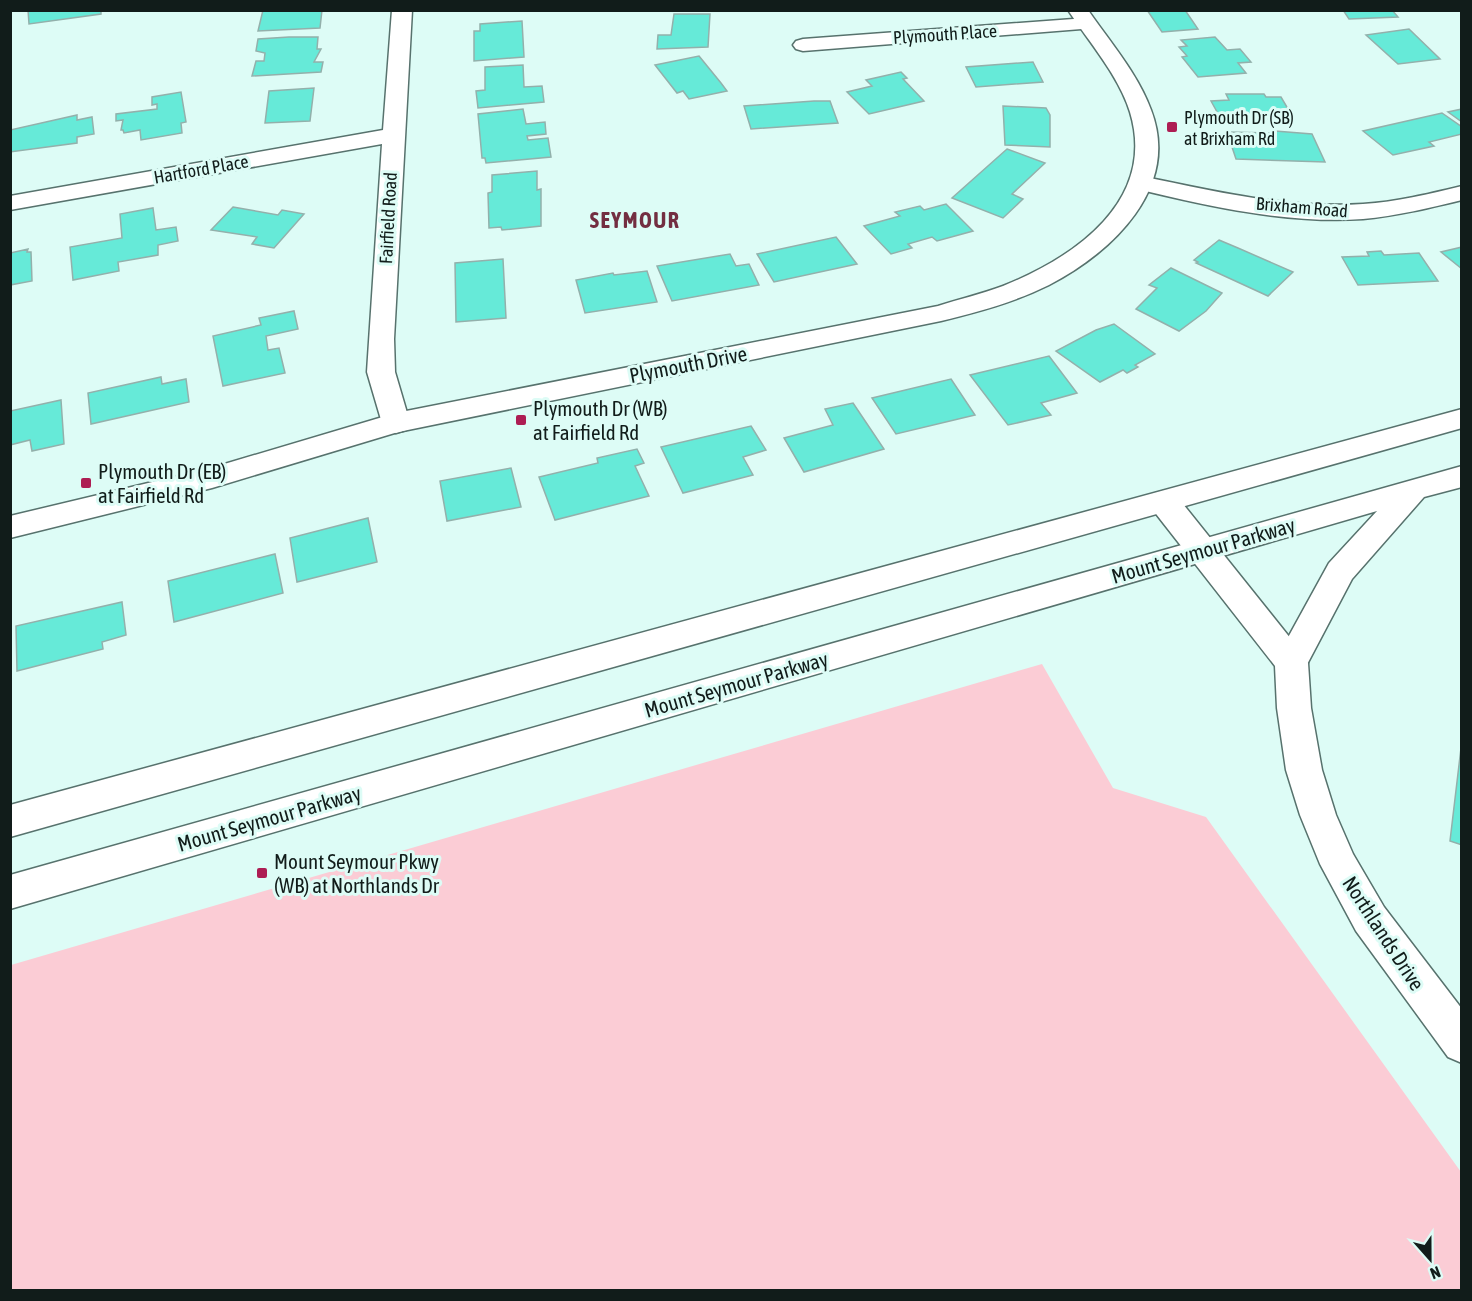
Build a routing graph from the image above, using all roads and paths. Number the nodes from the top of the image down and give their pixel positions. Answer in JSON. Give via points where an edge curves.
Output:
{"nodes":[{"id":1,"x":402,"y":10,"type":"edge"},
{"id":2,"x":1082,"y":17,"type":"edge"},
{"id":3,"x":803,"y":45,"type":"dead end"},
{"id":4,"x":392,"y":135,"type":"junction"},
{"id":5,"x":1142,"y":183,"type":"junction"},
{"id":6,"x":1461,"y":193,"type":"edge"},
{"id":7,"x":10,"y":202,"type":"edge"},
{"id":8,"x":1461,"y":418,"type":"edge"},
{"id":9,"x":396,"y":423,"type":"junction"},
{"id":10,"x":1461,"y":476,"type":"edge"},
{"id":11,"x":1413,"y":491,"type":"junction"},
{"id":12,"x":1164,"y":502,"type":"junction"},
{"id":13,"x":10,"y":527,"type":"edge"},
{"id":14,"x":1203,"y":550,"type":"junction"},
{"id":15,"x":1291,"y":663,"type":"junction"},
{"id":16,"x":10,"y":821,"type":"edge"},
{"id":17,"x":10,"y":892,"type":"edge"},
{"id":18,"x":1461,"y":1043,"type":"edge"}],
"edges":[{"from":1,"to":4,"type":"street","name":"Fairfield Road"},
{"from":2,"to":3,"type":"street","name":"Plymouth Place"},
{"from":2,"to":5,"type":"street","name":"Plymouth Drive","via":[[1141,112],[1147,143]]},
{"from":4,"to":7,"type":"street","name":"Hartford Place"},
{"from":4,"to":9,"type":"street","name":"Fairfield Road","via":[[381,372]]},
{"from":5,"to":6,"type":"street","name":"Brixham Road","via":[[1315,211],[1389,208]]},
{"from":5,"to":9,"type":"street","name":"Plymouth Drive","via":[[1123,216],[1092,247],[1055,272],[941,314]]},
{"from":8,"to":12,"type":"street"},
{"from":9,"to":13,"type":"street","name":"Plymouth Drive","via":[[212,478]]},
{"from":10,"to":11,"type":"street","name":"Mount Seymour Parkway"},
{"from":11,"to":14,"type":"street","name":"Mount Seymour Parkway"},
{"from":11,"to":15,"type":"street","via":[[1340,571]]},
{"from":12,"to":14,"type":"street"},
{"from":12,"to":16,"type":"street"},
{"from":14,"to":15,"type":"street"},
{"from":14,"to":17,"type":"street","name":"Mount Seymour Parkway"},
{"from":15,"to":18,"type":"street","name":"Northlands Drive","via":[[1304,770],[1339,864],[1370,919]]}]}
